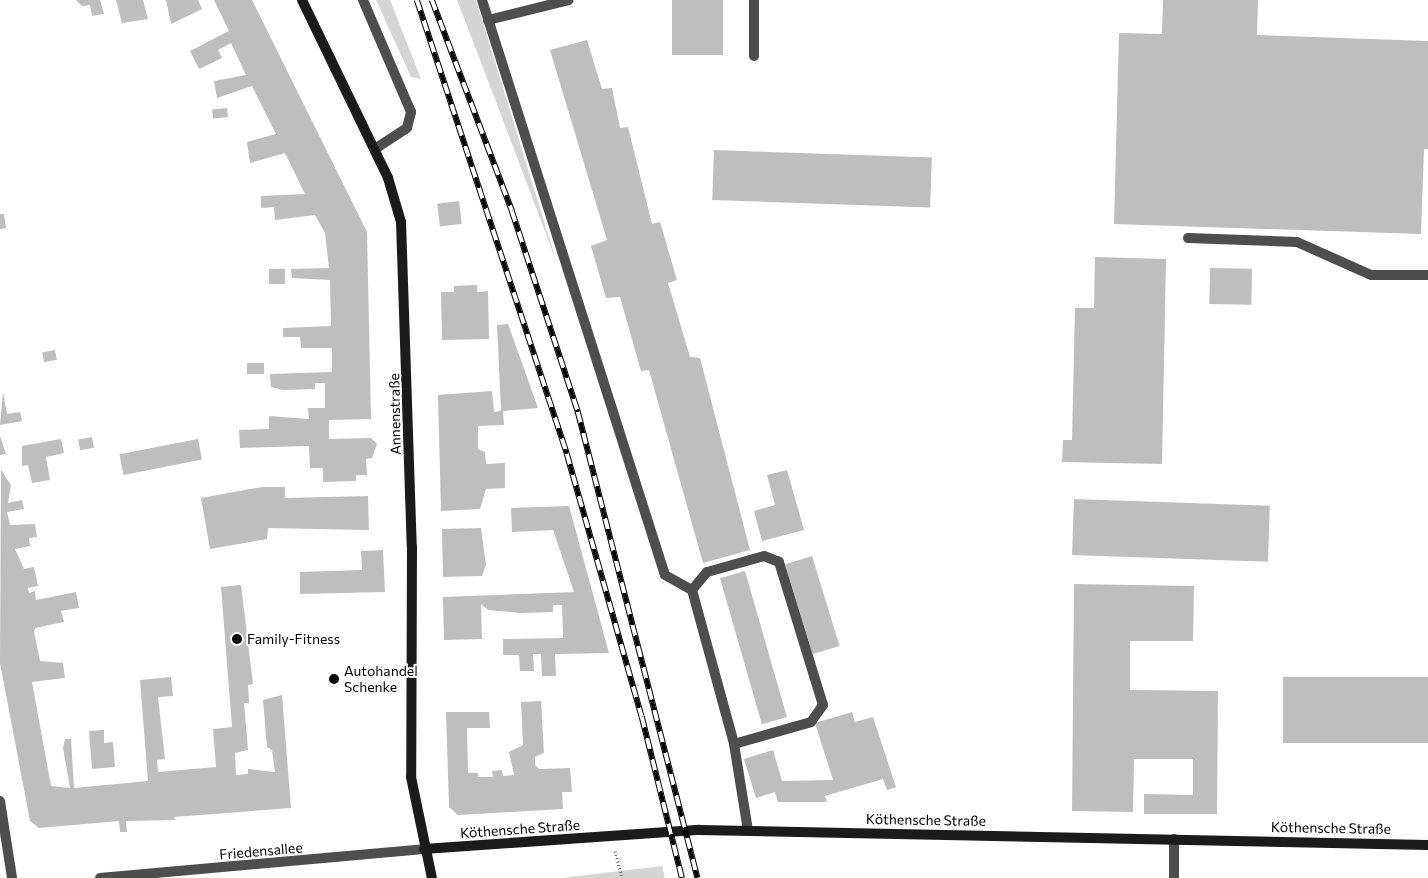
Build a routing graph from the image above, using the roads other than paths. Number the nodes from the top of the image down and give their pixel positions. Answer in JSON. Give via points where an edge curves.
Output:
{"nodes":[{"id":1,"x":302,"y":0,"type":"edge"},
{"id":2,"x":363,"y":0,"type":"edge"},
{"id":3,"x":482,"y":0,"type":"edge"},
{"id":4,"x":569,"y":0,"type":"edge"},
{"id":5,"x":754,"y":0,"type":"edge"},
{"id":6,"x":488,"y":20,"type":"junction"},
{"id":7,"x":754,"y":56,"type":"dead end"},
{"id":8,"x":374,"y":149,"type":"junction"},
{"id":9,"x":1188,"y":238,"type":"dead end"},
{"id":10,"x":1428,"y":275,"type":"edge"},
{"id":11,"x":692,"y":590,"type":"junction"},
{"id":12,"x":734,"y":744,"type":"junction"},
{"id":13,"x":0,"y":800,"type":"edge"},
{"id":14,"x":748,"y":830,"type":"junction"},
{"id":15,"x":1174,"y":839,"type":"junction"},
{"id":16,"x":1428,"y":845,"type":"edge"},
{"id":17,"x":424,"y":849,"type":"junction"},
{"id":18,"x":12,"y":878,"type":"edge"},
{"id":19,"x":100,"y":878,"type":"edge"},
{"id":20,"x":432,"y":878,"type":"edge"},
{"id":21,"x":1174,"y":878,"type":"edge"}],
"edges":[{"from":1,"to":8,"type":"main road","name":"Annenstraße"},
{"from":2,"to":8,"type":"street","via":[[411,112],[407,128]]},
{"from":3,"to":6,"type":"street"},
{"from":4,"to":6,"type":"street"},
{"from":5,"to":7,"type":"street"},
{"from":6,"to":11,"type":"street","via":[[666,575]]},
{"from":8,"to":17,"type":"main road","name":"Annenstraße","via":[[396,205],[403,244],[412,548],[411,777]]},
{"from":9,"to":10,"type":"street","via":[[1297,242],[1371,275]]},
{"from":11,"to":12,"type":"street"},
{"from":11,"to":12,"type":"street","via":[[707,572],[764,556],[779,562],[823,705],[811,722]]},
{"from":12,"to":14,"type":"street"},
{"from":13,"to":18,"type":"street"},
{"from":14,"to":15,"type":"main road","name":"Köthensche Straße"},
{"from":14,"to":17,"type":"main road","name":"Köthensche Straße"},
{"from":15,"to":16,"type":"main road","name":"Köthensche Straße"},
{"from":15,"to":21,"type":"street"},
{"from":17,"to":19,"type":"street","name":"Friedensallee"},
{"from":17,"to":20,"type":"main road","name":"Annenstraße"}]}
